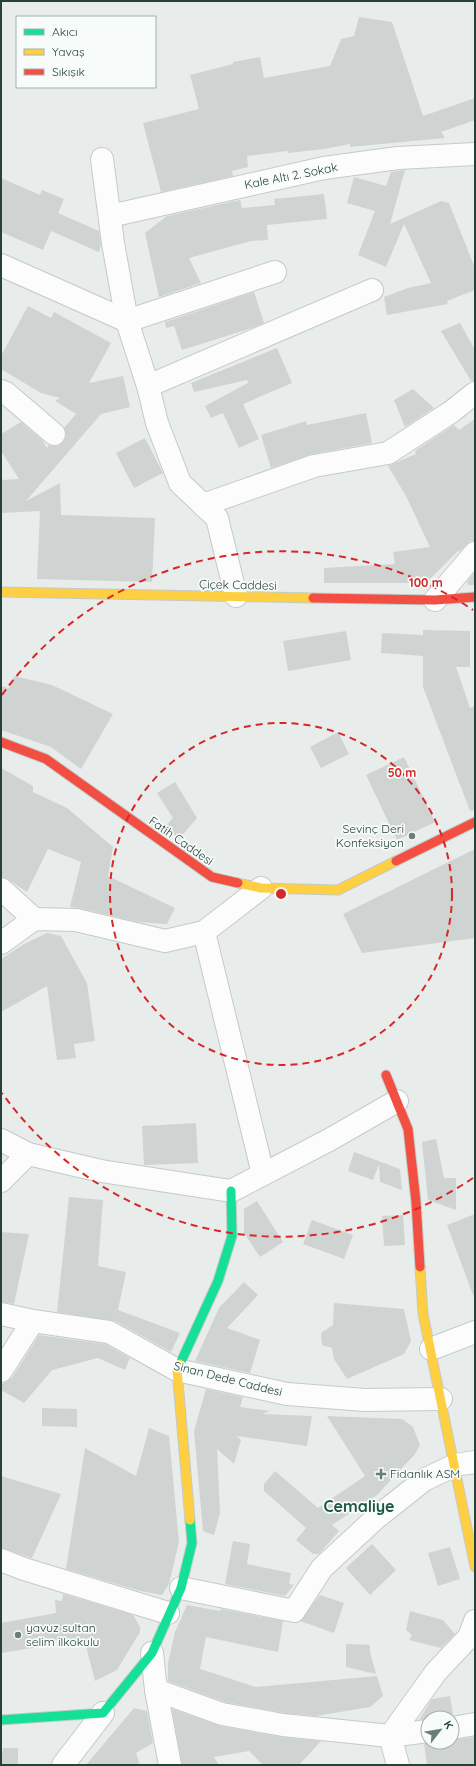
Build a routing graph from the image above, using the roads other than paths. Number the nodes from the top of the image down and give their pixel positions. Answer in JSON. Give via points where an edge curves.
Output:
{"nodes":[{"id":1,"x":475,"y":154,"type":"edge"},
{"id":2,"x":102,"y":159,"type":"dead end"},
{"id":3,"x":110,"y":216,"type":"junction"},
{"id":4,"x":1,"y":265,"type":"edge"},
{"id":5,"x":276,"y":272,"type":"dead end"},
{"id":6,"x":372,"y":290,"type":"dead end"},
{"id":7,"x":127,"y":321,"type":"junction"},
{"id":8,"x":148,"y":386,"type":"junction"},
{"id":9,"x":1,"y":391,"type":"edge"},
{"id":10,"x":475,"y":393,"type":"edge"},
{"id":11,"x":54,"y":434,"type":"dead end"},
{"id":12,"x":203,"y":505,"type":"junction"},
{"id":13,"x":475,"y":553,"type":"edge"},
{"id":14,"x":1,"y":592,"type":"edge"},
{"id":15,"x":236,"y":596,"type":"junction"},
{"id":16,"x":475,"y":598,"type":"edge"},
{"id":17,"x":435,"y":600,"type":"junction"},
{"id":18,"x":1,"y":742,"type":"edge"},
{"id":19,"x":475,"y":822,"type":"edge"},
{"id":20,"x":261,"y":888,"type":"junction"},
{"id":21,"x":1,"y":889,"type":"edge"},
{"id":22,"x":34,"y":919,"type":"junction"},
{"id":23,"x":204,"y":932,"type":"junction"},
{"id":24,"x":1,"y":943,"type":"edge"},
{"id":25,"x":386,"y":1075,"type":"dead end"},
{"id":26,"x":396,"y":1101,"type":"junction"},
{"id":27,"x":1,"y":1140,"type":"edge"},
{"id":28,"x":28,"y":1154,"type":"junction"},
{"id":29,"x":263,"y":1174,"type":"junction"},
{"id":30,"x":1,"y":1181,"type":"edge"},
{"id":31,"x":231,"y":1191,"type":"junction"},
{"id":32,"x":1,"y":1314,"type":"edge"},
{"id":33,"x":34,"y":1321,"type":"junction"},
{"id":34,"x":475,"y":1332,"type":"edge"},
{"id":35,"x":430,"y":1349,"type":"junction"},
{"id":36,"x":177,"y":1370,"type":"junction"},
{"id":37,"x":1,"y":1371,"type":"edge"},
{"id":38,"x":441,"y":1399,"type":"junction"},
{"id":39,"x":465,"y":1463,"type":"edge"},
{"id":40,"x":1,"y":1560,"type":"edge"},
{"id":41,"x":475,"y":1567,"type":"edge"},
{"id":42,"x":181,"y":1588,"type":"junction"},
{"id":43,"x":168,"y":1613,"type":"junction"},
{"id":44,"x":475,"y":1621,"type":"edge"},
{"id":45,"x":152,"y":1653,"type":"junction"},
{"id":46,"x":156,"y":1690,"type":"junction"},
{"id":47,"x":103,"y":1713,"type":"junction"},
{"id":48,"x":1,"y":1720,"type":"edge"},
{"id":49,"x":475,"y":1724,"type":"edge"},
{"id":50,"x":460,"y":1727,"type":"edge"},
{"id":51,"x":420,"y":1732,"type":"edge"},
{"id":52,"x":390,"y":1736,"type":"junction"},
{"id":53,"x":63,"y":1765,"type":"edge"},
{"id":54,"x":170,"y":1765,"type":"edge"},
{"id":55,"x":398,"y":1765,"type":"edge"}],
"edges":[{"from":1,"to":3,"type":"street","name":"Kale Altı 2. Sokak","via":[[398,158],[324,168]]},
{"from":2,"to":3,"type":"street"},
{"from":3,"to":7,"type":"street"},
{"from":4,"to":7,"type":"street"},
{"from":5,"to":7,"type":"street"},
{"from":6,"to":8,"type":"street"},
{"from":7,"to":8,"type":"street"},
{"from":8,"to":12,"type":"street","via":[[157,423],[180,484]]},
{"from":9,"to":11,"type":"street"},
{"from":10,"to":12,"type":"street","via":[[451,412],[388,453],[314,466]]},
{"from":12,"to":15,"type":"street","via":[[217,518]]},
{"from":13,"to":17,"type":"street"},
{"from":14,"to":15,"type":"street","name":"Çiçek Caddesi"},
{"from":15,"to":17,"type":"street","name":"Çiçek Caddesi"},
{"from":16,"to":17,"type":"street","name":"Çiçek Caddesi"},
{"from":18,"to":20,"type":"street","name":"Fatih Caddesi","via":[[46,759],[212,877]]},
{"from":19,"to":20,"type":"street","name":"Fatih Caddesi","via":[[338,890]]},
{"from":20,"to":23,"type":"street"},
{"from":21,"to":22,"type":"street"},
{"from":22,"to":23,"type":"street","via":[[76,920],[165,941]]},
{"from":22,"to":24,"type":"street"},
{"from":23,"to":29,"type":"street"},
{"from":25,"to":26,"type":"street"},
{"from":26,"to":29,"type":"street"},
{"from":26,"to":35,"type":"street","via":[[408,1129],[424,1314]]},
{"from":27,"to":28,"type":"street"},
{"from":28,"to":30,"type":"street"},
{"from":28,"to":31,"type":"street","via":[[101,1171]]},
{"from":29,"to":31,"type":"street"},
{"from":31,"to":36,"type":"street","via":[[232,1236],[218,1281]]},
{"from":32,"to":33,"type":"street","name":"Sinan Dede Caddesi"},
{"from":33,"to":36,"type":"street","name":"Sinan Dede Caddesi","via":[[109,1332]]},
{"from":33,"to":37,"type":"street"},
{"from":34,"to":35,"type":"street"},
{"from":35,"to":38,"type":"street"},
{"from":36,"to":38,"type":"street","name":"Sinan Dede Caddesi","via":[[287,1394],[365,1400]]},
{"from":36,"to":42,"type":"street","via":[[192,1543]]},
{"from":38,"to":39,"type":"street"},
{"from":39,"to":41,"type":"street"},
{"from":39,"to":42,"type":"street","via":[[424,1480],[376,1518],[322,1568],[294,1611]]},
{"from":40,"to":43,"type":"street"},
{"from":42,"to":43,"type":"street"},
{"from":43,"to":45,"type":"street"},
{"from":44,"to":52,"type":"street","via":[[469,1637],[436,1672]]},
{"from":45,"to":46,"type":"street"},
{"from":45,"to":47,"type":"street"},
{"from":46,"to":52,"type":"street","via":[[222,1714],[283,1725]]},
{"from":46,"to":54,"type":"street"},
{"from":47,"to":48,"type":"street"},
{"from":47,"to":53,"type":"street"},
{"from":49,"to":50,"type":"street"},
{"from":51,"to":52,"type":"street"},
{"from":52,"to":55,"type":"street"}]}
